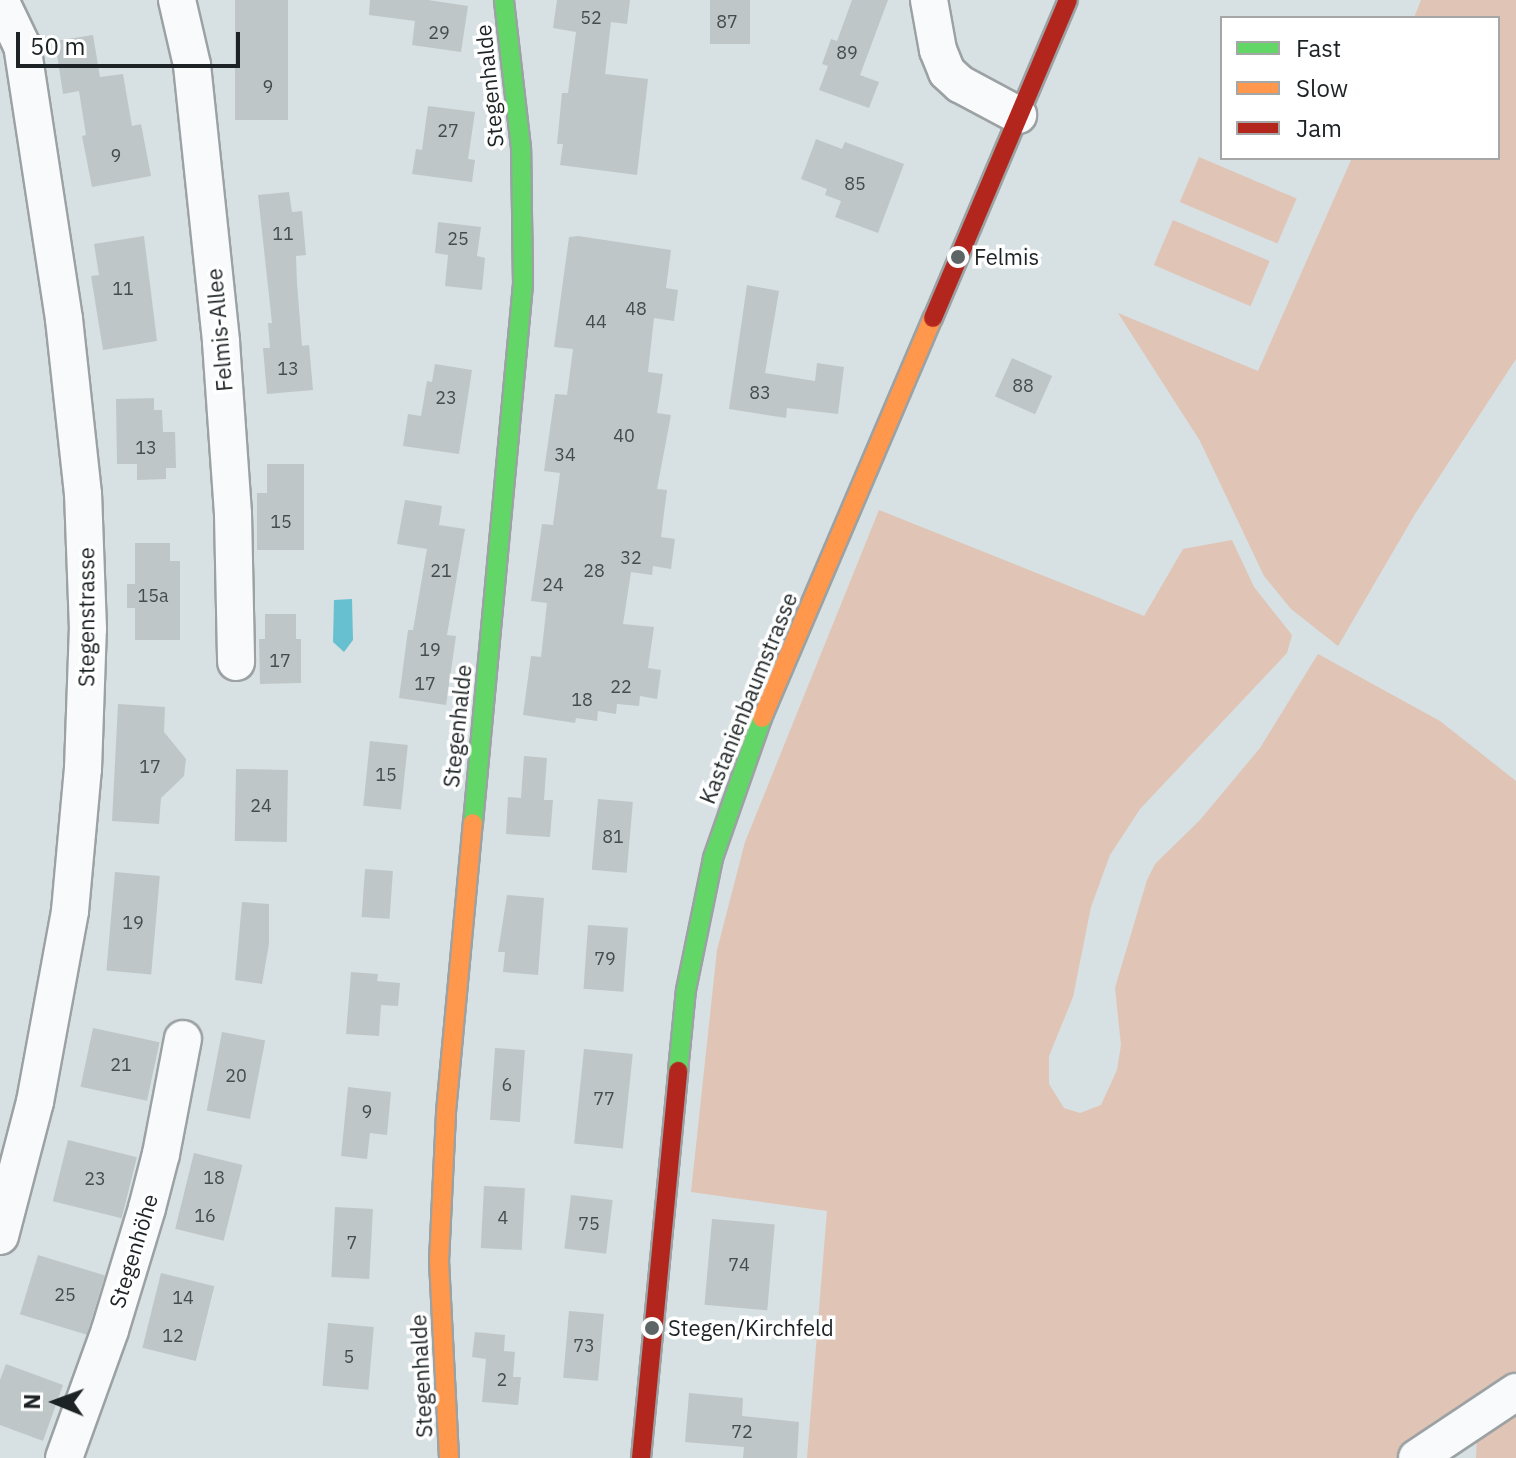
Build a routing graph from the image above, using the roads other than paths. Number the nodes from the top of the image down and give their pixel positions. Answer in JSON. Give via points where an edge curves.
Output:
{"nodes":[{"id":1,"x":0,"y":0,"type":"edge"},
{"id":2,"x":177,"y":0,"type":"edge"},
{"id":3,"x":504,"y":0,"type":"edge"},
{"id":4,"x":929,"y":0,"type":"edge"},
{"id":5,"x":1068,"y":0,"type":"edge"},
{"id":6,"x":1018,"y":115,"type":"junction"},
{"id":7,"x":236,"y":662,"type":"dead end"},
{"id":8,"x":183,"y":1039,"type":"dead end"},
{"id":9,"x":0,"y":1236,"type":"edge"},
{"id":10,"x":1516,"y":1392,"type":"edge"},
{"id":11,"x":64,"y":1458,"type":"edge"},
{"id":12,"x":449,"y":1458,"type":"edge"},
{"id":13,"x":641,"y":1458,"type":"edge"},
{"id":14,"x":1417,"y":1458,"type":"edge"}],
"edges":[{"from":1,"to":9,"type":"street","name":"Stegenstrasse","via":[[22,46],[64,319],[83,494],[88,629],[70,911],[35,1102]]},
{"from":2,"to":7,"type":"street","name":"Felmis-Allee","via":[[192,65],[221,342],[237,583]]},
{"from":3,"to":12,"type":"street","name":"Stegenhalde","via":[[521,148],[523,284],[446,1112],[439,1262]]},
{"from":4,"to":6,"type":"street","via":[[947,72]]},
{"from":5,"to":6,"type":"street","name":"Kastanienbaumstrasse"},
{"from":6,"to":13,"type":"street","name":"Kastanienbaumstrasse","via":[[747,754],[713,858],[686,990]]},
{"from":8,"to":11,"type":"street","name":"Stegenhöhe","via":[[147,1208]]},
{"from":10,"to":14,"type":"street"}]}
